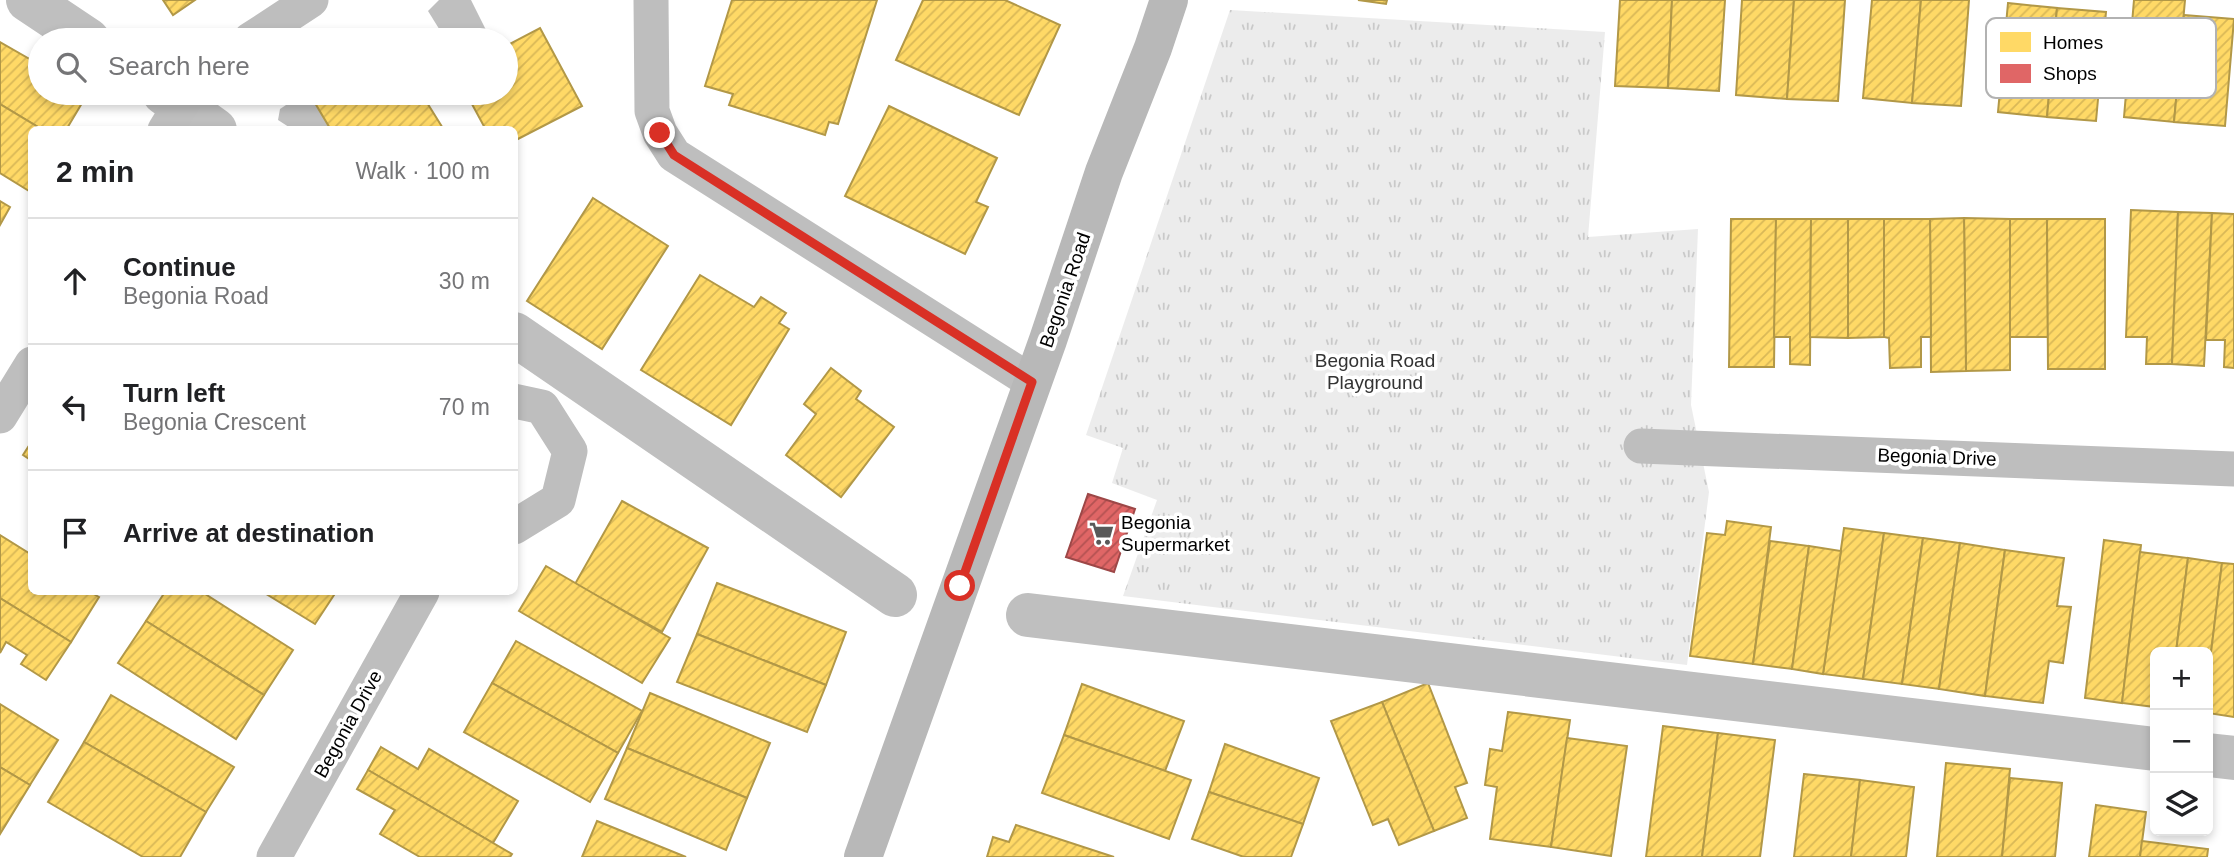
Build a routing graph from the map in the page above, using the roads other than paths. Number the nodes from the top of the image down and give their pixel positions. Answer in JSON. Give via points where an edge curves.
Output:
{"nodes":[{"id":1,"x":311,"y":0,"type":"edge"},
{"id":2,"x":651,"y":0,"type":"edge"},
{"id":3,"x":1169,"y":0,"type":"edge"},
{"id":4,"x":268,"y":28,"type":"edge"},
{"id":5,"x":28,"y":370,"type":"edge"},
{"id":6,"x":1032,"y":382,"type":"junction"},
{"id":7,"x":518,"y":402,"type":"edge"},
{"id":8,"x":0,"y":416,"type":"edge"},
{"id":9,"x":1641,"y":446,"type":"dead end"},
{"id":10,"x":2234,"y":469,"type":"edge"},
{"id":11,"x":518,"y":525,"type":"edge"},
{"id":12,"x":420,"y":595,"type":"edge"},
{"id":13,"x":274,"y":857,"type":"edge"},
{"id":14,"x":863,"y":857,"type":"edge"}],
"edges":[{"from":1,"to":4,"type":"street"},
{"from":2,"to":6,"type":"street","via":[[652,111],[674,155]]},
{"from":3,"to":6,"type":"street","name":"Begonia Road"},
{"from":5,"to":8,"type":"street"},
{"from":6,"to":14,"type":"street","name":"Begonia Road"},
{"from":7,"to":11,"type":"street","via":[[542,407],[570,451],[558,500]]},
{"from":9,"to":10,"type":"street","name":"Begonia Drive"},
{"from":12,"to":13,"type":"street","name":"Begonia Drive"}]}
